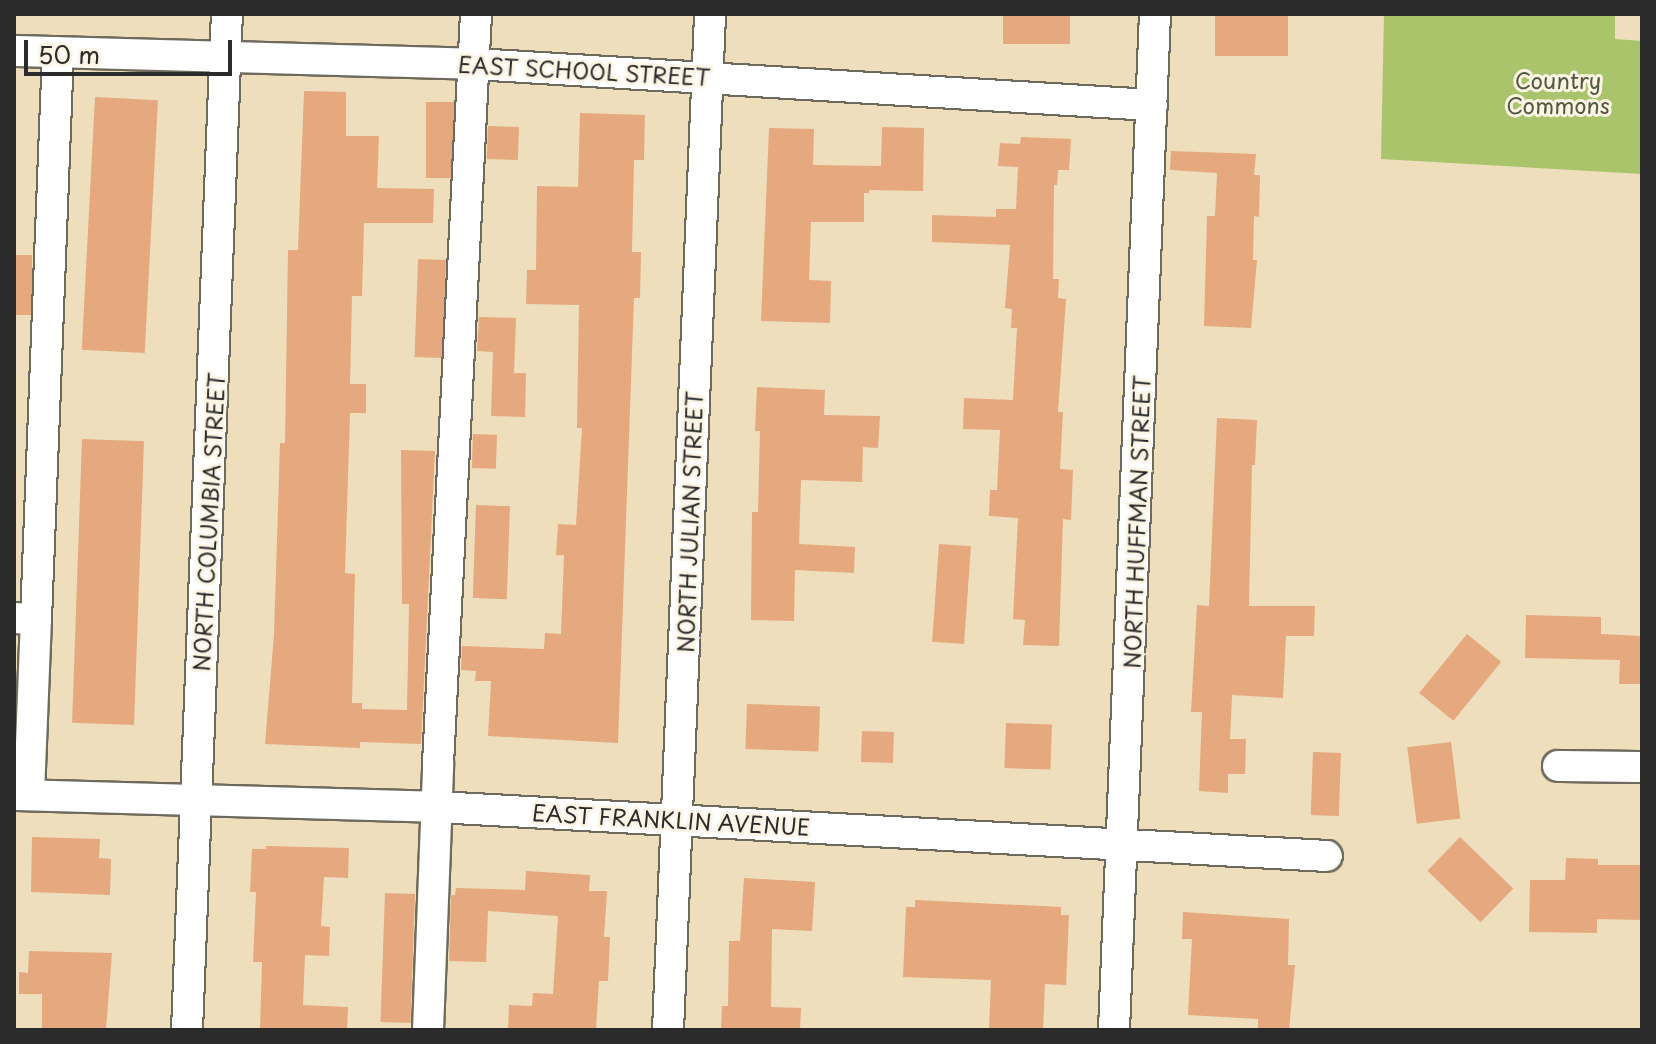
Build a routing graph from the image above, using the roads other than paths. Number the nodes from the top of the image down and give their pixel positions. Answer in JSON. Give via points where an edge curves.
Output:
{"nodes":[{"id":1,"x":227,"y":14,"type":"edge"},
{"id":2,"x":476,"y":14,"type":"edge"},
{"id":3,"x":710,"y":14,"type":"edge"},
{"id":4,"x":1155,"y":14,"type":"edge"},
{"id":5,"x":14,"y":51,"type":"edge"},
{"id":6,"x":58,"y":52,"type":"junction"},
{"id":7,"x":226,"y":56,"type":"junction"},
{"id":8,"x":475,"y":64,"type":"junction"},
{"id":9,"x":707,"y":77,"type":"junction"},
{"id":10,"x":1152,"y":105,"type":"junction"},
{"id":11,"x":25,"y":619,"type":"edge"},
{"id":12,"x":1558,"y":766,"type":"dead end"},
{"id":13,"x":1642,"y":767,"type":"edge"},
{"id":14,"x":22,"y":795,"type":"edge"},
{"id":15,"x":195,"y":797,"type":"junction"},
{"id":16,"x":437,"y":807,"type":"junction"},
{"id":17,"x":677,"y":819,"type":"junction"},
{"id":18,"x":1123,"y":844,"type":"junction"},
{"id":19,"x":1327,"y":856,"type":"dead end"},
{"id":20,"x":187,"y":1030,"type":"edge"},
{"id":21,"x":428,"y":1030,"type":"edge"},
{"id":22,"x":668,"y":1030,"type":"edge"},
{"id":23,"x":1114,"y":1030,"type":"edge"}],
"edges":[{"from":1,"to":7,"type":"street","name":"NORTH COLUMBIA STREET"},
{"from":2,"to":8,"type":"street"},
{"from":3,"to":9,"type":"street","name":"NORTH JULIAN STREET"},
{"from":4,"to":10,"type":"street","name":"NORTH HUFFMAN STREET"},
{"from":5,"to":6,"type":"street","name":"EAST SCHOOL STREET"},
{"from":6,"to":7,"type":"street","name":"EAST SCHOOL STREET"},
{"from":6,"to":11,"type":"street"},
{"from":7,"to":8,"type":"street","name":"EAST SCHOOL STREET"},
{"from":7,"to":15,"type":"street","name":"NORTH COLUMBIA STREET"},
{"from":8,"to":9,"type":"street","name":"EAST SCHOOL STREET"},
{"from":8,"to":16,"type":"street"},
{"from":9,"to":10,"type":"street","name":"EAST SCHOOL STREET"},
{"from":9,"to":17,"type":"street","name":"NORTH JULIAN STREET"},
{"from":10,"to":18,"type":"street","name":"NORTH HUFFMAN STREET"},
{"from":11,"to":14,"type":"street"},
{"from":12,"to":13,"type":"street"},
{"from":14,"to":15,"type":"street","name":"EAST FRANKLIN AVENUE"},
{"from":15,"to":16,"type":"street","name":"EAST FRANKLIN AVENUE"},
{"from":15,"to":20,"type":"street","name":"NORTH COLUMBIA STREET"},
{"from":16,"to":17,"type":"street","name":"EAST FRANKLIN AVENUE"},
{"from":16,"to":21,"type":"street"},
{"from":17,"to":18,"type":"street","name":"EAST FRANKLIN AVENUE"},
{"from":17,"to":22,"type":"street","name":"NORTH JULIAN STREET"},
{"from":18,"to":19,"type":"street","name":"EAST FRANKLIN AVENUE"},
{"from":18,"to":23,"type":"street","name":"NORTH HUFFMAN STREET"}]}
